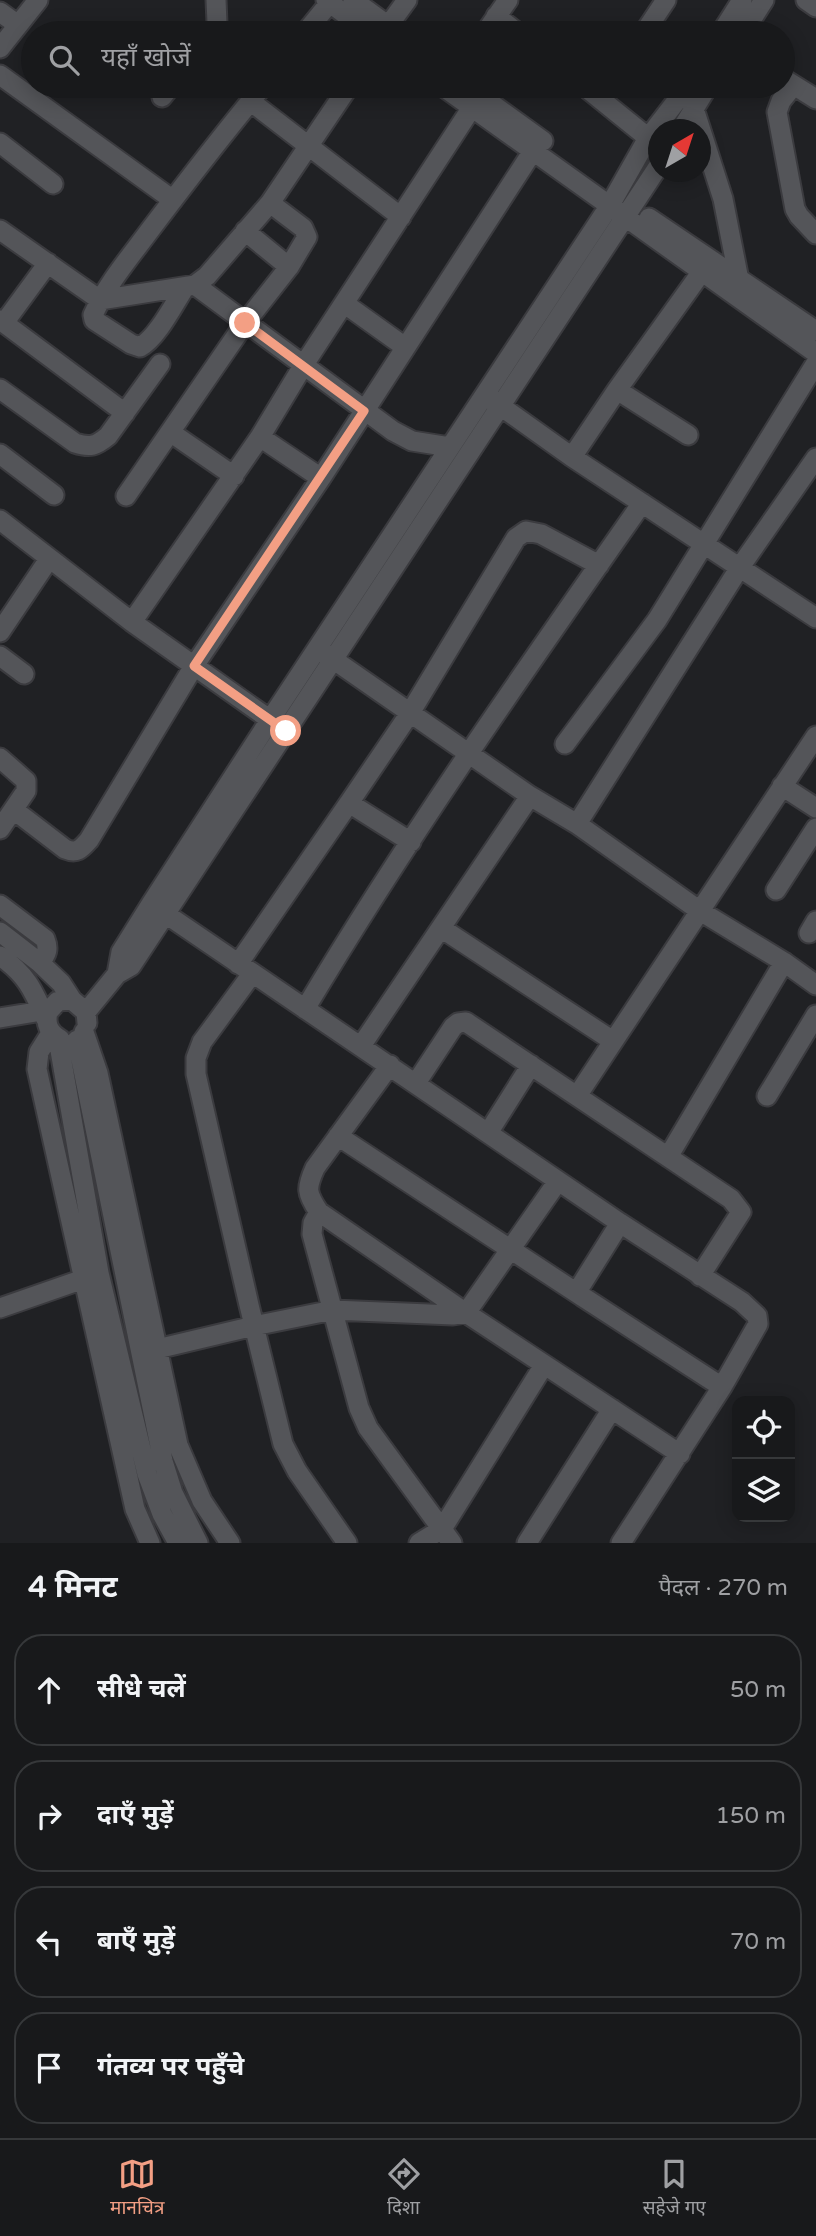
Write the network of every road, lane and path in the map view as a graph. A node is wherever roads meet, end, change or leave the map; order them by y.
1 (38, 0) edge
2 (216, 0) edge
3 (353, 0) edge
4 (407, 0) edge
5 (508, 0) edge
6 (666, 0) edge
7 (743, 0) edge
8 (764, 0) edge
9 (806, 0) edge
10 (329, 1) edge
11 (816, 7) edge
12 (0, 12) edge
13 (496, 16) junction
14 (21, 21) edge
15 (21, 21) edge
16 (217, 21) edge
17 (314, 21) edge
18 (355, 21) edge
19 (378, 21) edge
20 (395, 21) edge
21 (493, 21) edge
22 (502, 21) edge
23 (652, 21) edge
24 (729, 21) edge
25 (751, 21) edge
26 (18, 25) junction
27 (0, 48) edge
28 (0, 75) edge
29 (795, 86) edge
30 (21, 90) edge
31 (32, 98) edge
32 (252, 98) edge
33 (341, 98) edge
34 (457, 98) edge
35 (469, 98) edge
36 (610, 98) edge
37 (681, 98) edge
38 (691, 98) edge
39 (700, 98) edge
40 (782, 98) edge
41 (816, 99) edge
42 (250, 101) junction
43 (694, 107) junction
44 (668, 119) edge
45 (687, 119) edge
46 (648, 137) edge
47 (0, 143) edge
48 (537, 145) junction
49 (309, 148) junction
50 (648, 149) edge
51 (649, 182) edge
52 (53, 184) dead end
53 (173, 200) junction
54 (613, 200) junction
55 (270, 203) junction
56 (630, 212) junction
57 (401, 216) junction
58 (0, 230) edge
59 (245, 231) junction
60 (816, 234) edge
61 (48, 263) junction
62 (706, 265) junction
63 (289, 267) junction
64 (739, 280) junction
65 (190, 286) junction
66 (100, 300) junction
67 (744, 301) junction
68 (345, 304) junction
69 (2, 322) edge
70 (245, 323) junction
71 (816, 331) edge
72 (405, 348) junction
73 (816, 353) edge
74 (816, 363) edge
75 (160, 364) dead end
76 (303, 366) junction
77 (0, 389) edge
78 (617, 390) junction
79 (493, 401) junction
80 (364, 411) junction
81 (125, 413) junction
82 (170, 432) junction
83 (688, 435) dead end
84 (260, 437) junction
85 (450, 447) junction
86 (0, 454) edge
87 (572, 457) junction
88 (816, 458) edge
89 (234, 476) junction
90 (321, 478) junction
91 (54, 495) dead end
92 (126, 496) dead end
93 (642, 503) junction
94 (0, 520) edge
95 (704, 544) junction
96 (49, 559) junction
97 (599, 565) junction
98 (740, 567) junction
99 (816, 616) edge
100 (132, 622) junction
101 (0, 632) edge
102 (325, 654) junction
103 (0, 656) edge
104 (194, 666) junction
105 (24, 674) dead end
106 (410, 713) junction
107 (278, 725) junction
108 (816, 736) edge
109 (565, 744) dead end
110 (468, 754) junction
111 (0, 758) edge
112 (782, 786) junction
113 (530, 796) junction
114 (349, 803) junction
115 (816, 808) edge
116 (14, 810) junction
117 (577, 824) junction
118 (816, 828) edge
119 (0, 829) edge
120 (411, 842) junction
121 (776, 890) dead end
122 (0, 905) edge
123 (158, 909) junction
124 (701, 911) junction
125 (441, 928) junction
126 (0, 932) edge
127 (0, 956) edge
128 (40, 962) junction
129 (784, 962) junction
130 (245, 969) junction
131 (112, 980) junction
132 (816, 985) edge
133 (73, 998) junction
134 (305, 1009) junction
135 (816, 1014) edge
136 (0, 1018) edge
137 (60, 1029) junction
138 (613, 1041) junction
139 (361, 1046) junction
140 (390, 1065) junction
141 (531, 1065) junction
142 (416, 1083) junction
143 (577, 1096) junction
144 (768, 1096) dead end
145 (488, 1133) junction
146 (338, 1136) junction
147 (668, 1157) junction
148 (558, 1181) junction
149 (318, 1212) junction
150 (620, 1223) junction
151 (511, 1249) junction
152 (91, 1276) junction
153 (700, 1276) junction
154 (583, 1297) junction
155 (0, 1308) edge
156 (333, 1310) junction
157 (466, 1313) junction
158 (254, 1326) junction
159 (157, 1349) junction
160 (544, 1365) junction
161 (722, 1387) junction
162 (612, 1409) junction
163 (680, 1454) junction
164 (447, 1536) edge
165 (150, 1543) edge
166 (178, 1543) edge
167 (198, 1543) edge
168 (230, 1543) edge
169 (347, 1543) edge
170 (419, 1543) edge
171 (527, 1543) edge
172 (621, 1543) edge

1 - 15 street
2 - 16 street
3 - 19 street
4 - 20 street
5 - 13 street
6 - 23 street
7 - 24 street
8 - 25 street
9 - 11 street
10 - 17 street
10 - 18 street
12 - 26 street
13 - 21 street
13 - 22 street
14 - 26 street
26 - 27 street
28 - 30 street
29 - 41 street
31 - 53 street
32 - 42 street
33 - 49 street
34 - 57 street
35 - 48 street
36 - 46 street
37 - 44 street
38 - 43 street
39 - 43 street
40 - 60 street
42 - 49 street
42 - 53 street
43 - 45 street
43 - 64 street
47 - 52 street
48 - 54 street
48 - 72 street
49 - 55 street
49 - 57 street
50 - 54 street
51 - 56 street
53 - 66 street
54 - 56 street
54 - 79 street
55 - 59 street
55 - 63 street
56 - 62 street
56 - 79 street
57 - 68 street
58 - 61 street
59 - 63 street
59 - 65 street
61 - 66 street
61 - 69 street
62 - 64 street
62 - 67 street
62 - 78 street
63 - 70 street
64 - 67 street
64 - 71 street
65 - 66 street
65 - 66 street
65 - 70 street
67 - 73 street
68 - 72 street
68 - 76 street
69 - 81 street
70 - 76 street
70 - 82 street
72 - 80 street
74 - 95 street
75 - 81 street
76 - 80 street
76 - 84 street
77 - 81 street
78 - 83 street
78 - 87 street
79 - 85 street
79 - 87 street
79 - 102 street
80 - 85 street
80 - 90 street
82 - 89 street
82 - 92 street
84 - 89 street
84 - 90 street
85 - 102 street
86 - 91 street
87 - 93 street
88 - 98 street
89 - 100 street
90 - 104 street
93 - 95 street
93 - 97 street
94 - 96 street
95 - 98 street
95 - 109 street
96 - 100 street
96 - 101 street
97 - 106 street
97 - 110 street
98 - 99 street
98 - 117 street
100 - 104 street
102 - 106 street
102 - 107 street
103 - 105 street
104 - 107 street
104 - 116 street
106 - 110 street
106 - 114 street
107 - 123 street
108 - 112 street
110 - 113 street
110 - 120 street
111 - 116 street
112 - 115 street
112 - 124 street
113 - 117 street
113 - 125 street
114 - 120 street
114 - 130 street
116 - 119 street
117 - 124 street
118 - 121 street
120 - 134 street
122 - 128 street
123 - 130 street
123 - 131 street
124 - 129 street
124 - 138 street
125 - 138 street
125 - 139 street
126 - 128 street
127 - 137 street
128 - 133 street
129 - 132 street
129 - 147 street
130 - 134 street
130 - 158 street
131 - 133 street
131 - 133 street
133 - 137 street
133 - 137 street
134 - 139 street
135 - 144 street
136 - 137 street
137 - 152 street
137 - 159 street
137 - 167 street
138 - 143 street
139 - 140 street
140 - 142 street
140 - 146 street
141 - 142 street
141 - 143 street
141 - 145 street
142 - 145 street
143 - 147 street
145 - 148 street
146 - 149 street
146 - 151 street
147 - 153 street
148 - 150 street
148 - 151 street
149 - 156 street
149 - 157 street
150 - 153 street
150 - 154 street
151 - 154 street
151 - 157 street
152 - 155 street
152 - 165 street
152 - 166 street
153 - 161 street
154 - 161 street
156 - 157 street
156 - 158 street
156 - 164 street
157 - 160 street
158 - 159 street
158 - 169 street
159 - 168 street
160 - 162 street
160 - 164 street
161 - 163 street
162 - 163 street
162 - 171 street
163 - 172 street
164 - 170 street

